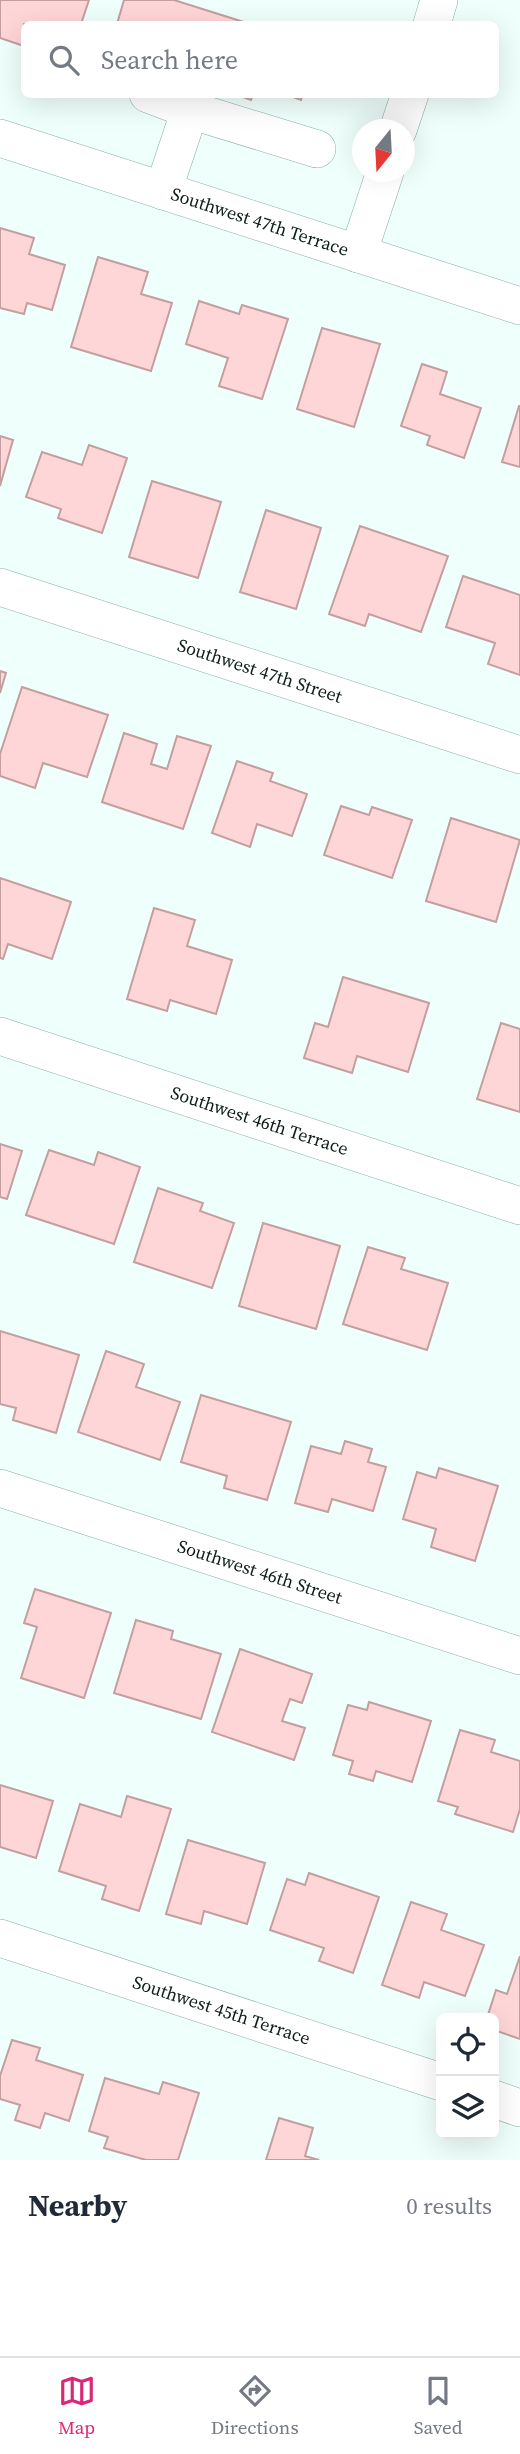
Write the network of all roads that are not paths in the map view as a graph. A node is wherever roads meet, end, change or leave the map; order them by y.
1 (439, 0) edge
2 (433, 21) edge
3 (158, 98) edge
4 (409, 98) edge
5 (190, 110) junction
6 (402, 119) edge
7 (0, 138) edge
8 (317, 149) dead end
9 (382, 182) edge
10 (163, 191) junction
11 (358, 254) junction
12 (520, 306) edge
13 (0, 587) edge
14 (520, 755) edge
15 (0, 1036) edge
16 (520, 1206) edge
17 (0, 1488) edge
18 (520, 1656) edge
19 (0, 1938) edge
20 (436, 2080) edge
21 (499, 2101) edge
22 (520, 2108) edge

1 - 2 street
3 - 5 street
4 - 6 street
5 - 8 street
5 - 10 street
7 - 10 street, Southwest 47th Terrace
9 - 11 street
10 - 11 street, Southwest 47th Terrace
11 - 12 street, Southwest 47th Terrace
13 - 14 street, Southwest 47th Street
15 - 16 street, Southwest 46th Terrace
17 - 18 street, Southwest 46th Street
19 - 20 street, Southwest 45th Terrace
21 - 22 street

